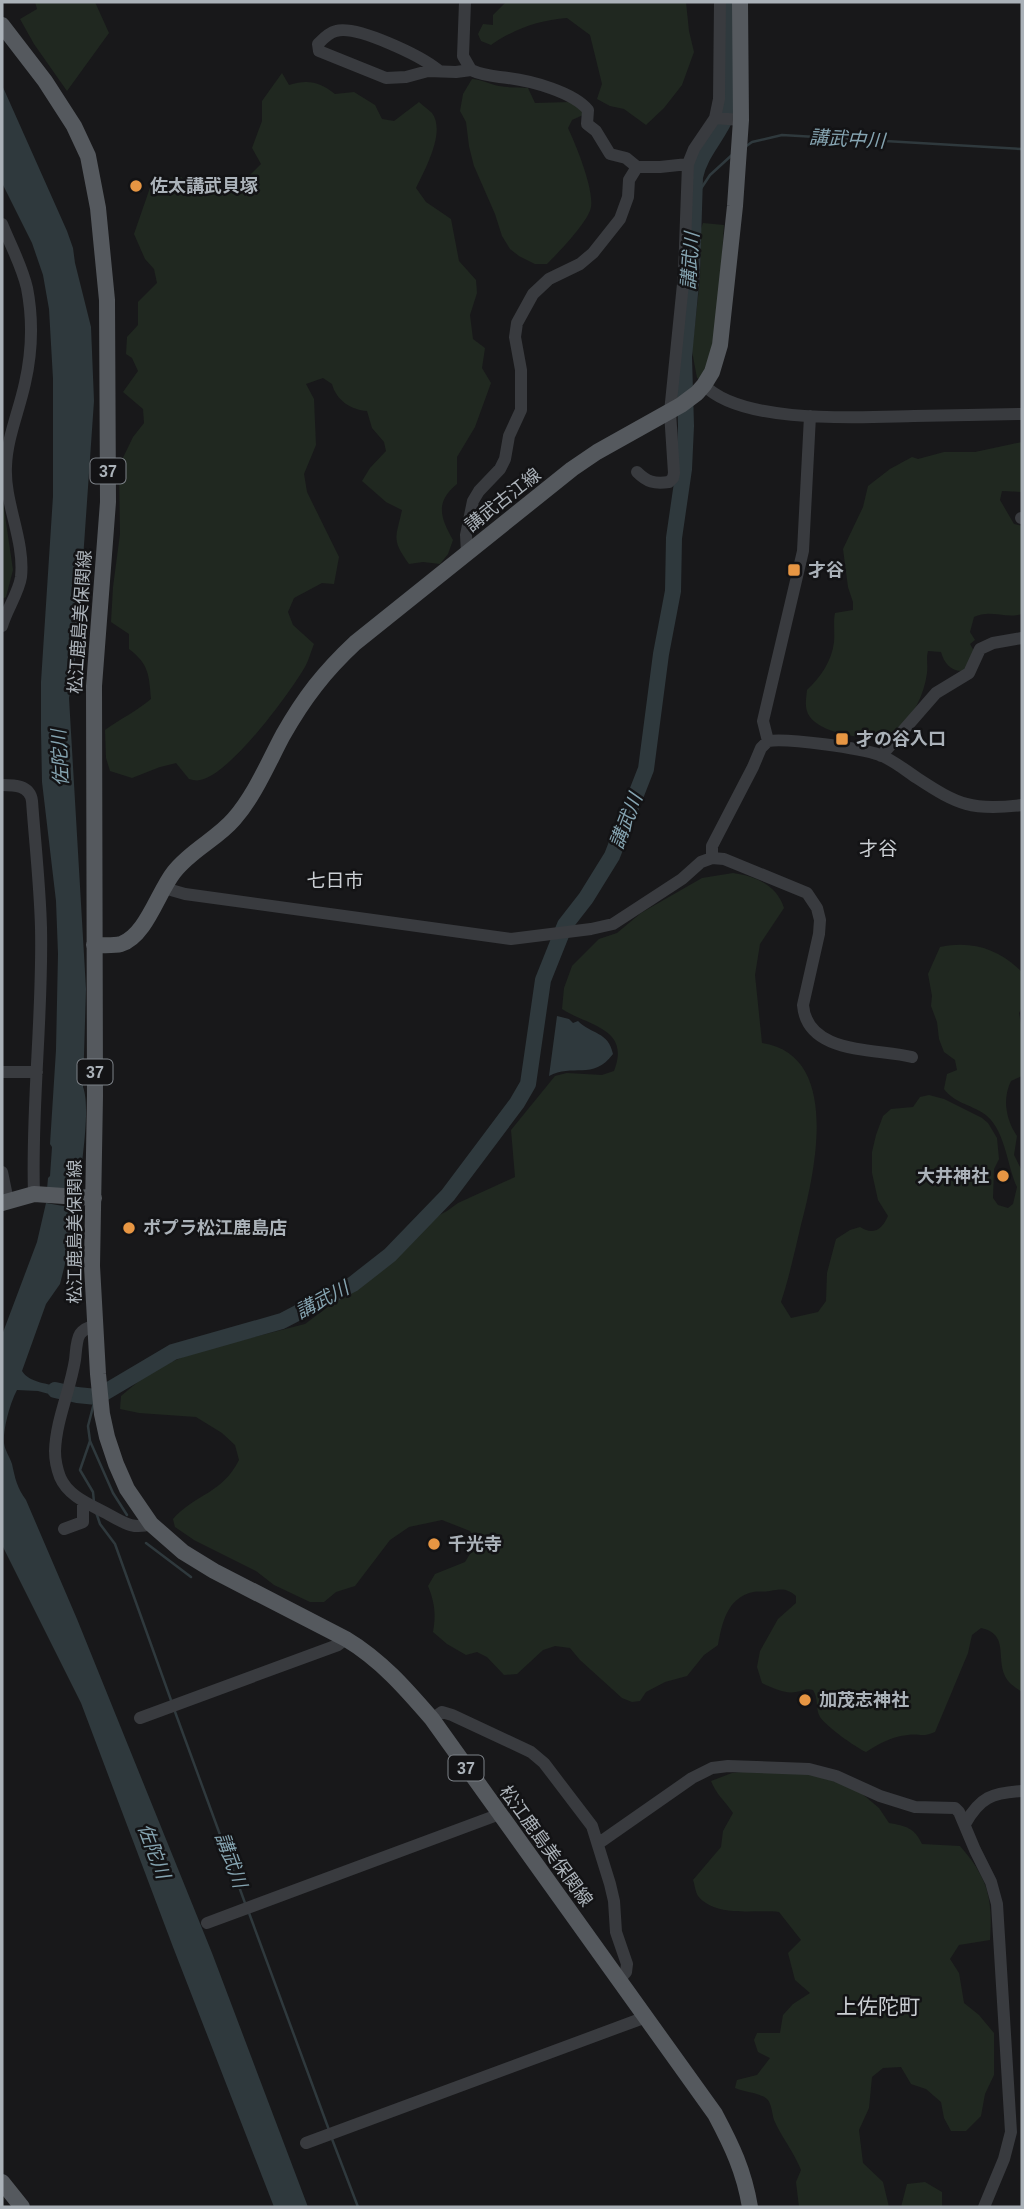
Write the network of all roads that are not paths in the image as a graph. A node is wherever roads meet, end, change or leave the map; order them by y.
1 (465, 2) edge
2 (720, 2) edge
3 (740, 2) edge
4 (2, 25) edge
5 (438, 70) junction
6 (471, 70) junction
7 (726, 119) junction
8 (688, 163) junction
9 (637, 167) junction
10 (2, 223) edge
11 (700, 389) junction
12 (672, 411) junction
13 (1022, 414) edge
14 (810, 416) junction
15 (637, 472) dead end
16 (467, 553) junction
17 (2, 626) edge
18 (1022, 639) edge
19 (768, 741) junction
20 (881, 756) junction
21 (2, 785) edge
22 (1022, 806) edge
23 (712, 858) junction
24 (164, 888) junction
25 (94, 945) junction
26 (912, 1057) dead end
27 (37, 1072) junction
28 (2, 1073) edge
29 (2, 1172) edge
30 (39, 1194) junction
31 (87, 1198) junction
32 (5, 1202) edge
33 (94, 1326) junction
34 (83, 1501) junction
35 (151, 1524) junction
36 (64, 1529) dead end
37 (346, 1639) junction
38 (140, 1718) dead end
39 (432, 1719) junction
40 (1022, 1791) edge
41 (499, 1814) junction
42 (965, 1824) junction
43 (598, 1843) junction
44 (207, 1923) dead end
45 (619, 1980) junction
46 (646, 2017) junction
47 (306, 2143) dead end
48 (2, 2182) edge
49 (22, 2207) edge
50 (750, 2207) edge
51 (984, 2207) edge

1 - 6 street
2 - 7 street
3 - 7 main road
4 - 25 main road, 松江鹿島美保関線 / 37
5 - 5 street
5 - 6 street
6 - 9 street
7 - 8 street
7 - 11 main road
8 - 9 street
8 - 12 street
9 - 16 street
10 - 17 street
11 - 12 main road, 講武古江線
11 - 14 street
12 - 15 street
12 - 16 main road, 講武古江線
13 - 14 street
14 - 19 street
16 - 24 main road, 講武古江線
18 - 20 street
19 - 20 street
19 - 23 street
20 - 22 street
21 - 27 street
23 - 24 street
23 - 26 street
24 - 25 main road, 講武古江線
25 - 31 main road, 松江鹿島美保関線 / 37
27 - 28 street
27 - 30 street
29 - 32 street
30 - 31 main road
30 - 32 main road
31 - 33 main road, 松江鹿島美保関線 / 37
33 - 34 street
33 - 35 main road, 松江鹿島美保関線 / 37
34 - 35 street
34 - 36 street
35 - 37 main road, 松江鹿島美保関線 / 37
37 - 38 street
37 - 39 main road, 松江鹿島美保関線 / 37
39 - 41 main road, 松江鹿島美保関線 / 37
39 - 43 street
40 - 42 street
41 - 44 street
41 - 45 main road, 松江鹿島美保関線 / 37
42 - 43 street
42 - 51 street
43 - 45 street
45 - 46 main road, 松江鹿島美保関線 / 37
46 - 47 street
46 - 50 main road, 松江鹿島美保関線 / 37
48 - 49 main road

